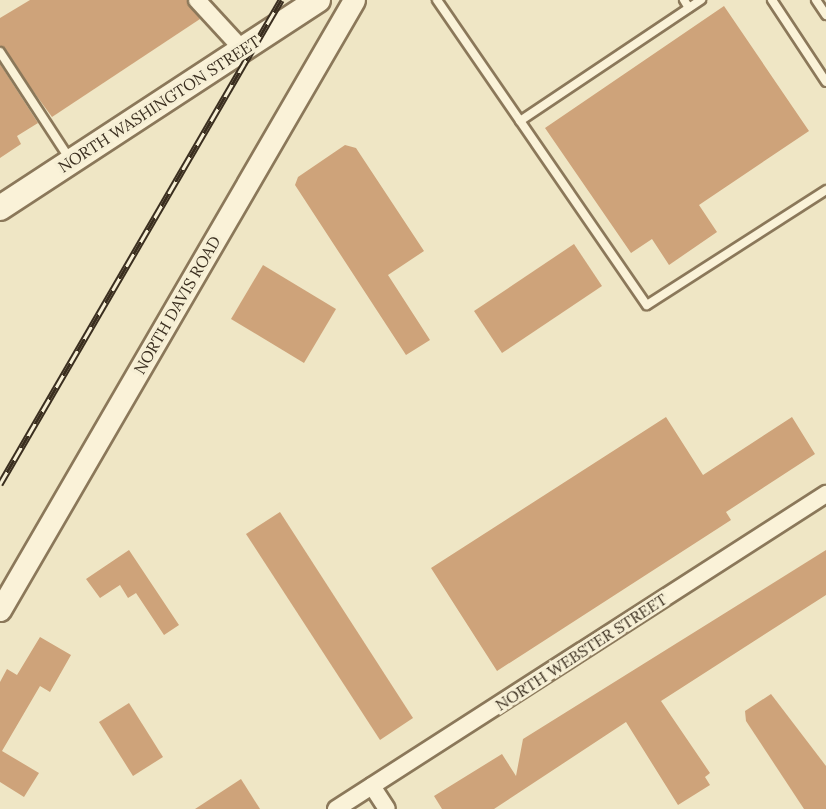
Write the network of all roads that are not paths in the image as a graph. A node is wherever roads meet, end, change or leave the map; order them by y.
1 (197, 0) edge
2 (318, 0) edge
3 (354, 0) edge
4 (701, 0) edge
5 (772, 0) edge
6 (816, 0) edge
7 (439, 1) edge
8 (687, 4) edge
9 (826, 15) edge
10 (242, 49) junction
11 (0, 52) edge
12 (826, 82) edge
13 (520, 121) junction
14 (71, 161) junction
15 (826, 190) edge
16 (0, 208) edge
17 (826, 494) edge
18 (0, 610) edge
19 (372, 786) junction
20 (336, 809) edge
21 (387, 809) edge

1 - 10 street
2 - 10 main road, NORTH WASHINGTON STREET
3 - 18 street, NORTH DAVIS ROAD
4 - 8 lane
5 - 12 lane
6 - 9 lane
7 - 13 lane
8 - 13 lane
10 - 14 main road, NORTH WASHINGTON STREET
11 - 14 lane
13 - 15 lane
14 - 16 main road, NORTH WASHINGTON STREET
17 - 19 street, NORTH WEBSTER STREET
19 - 20 street, NORTH WEBSTER STREET
19 - 21 street

